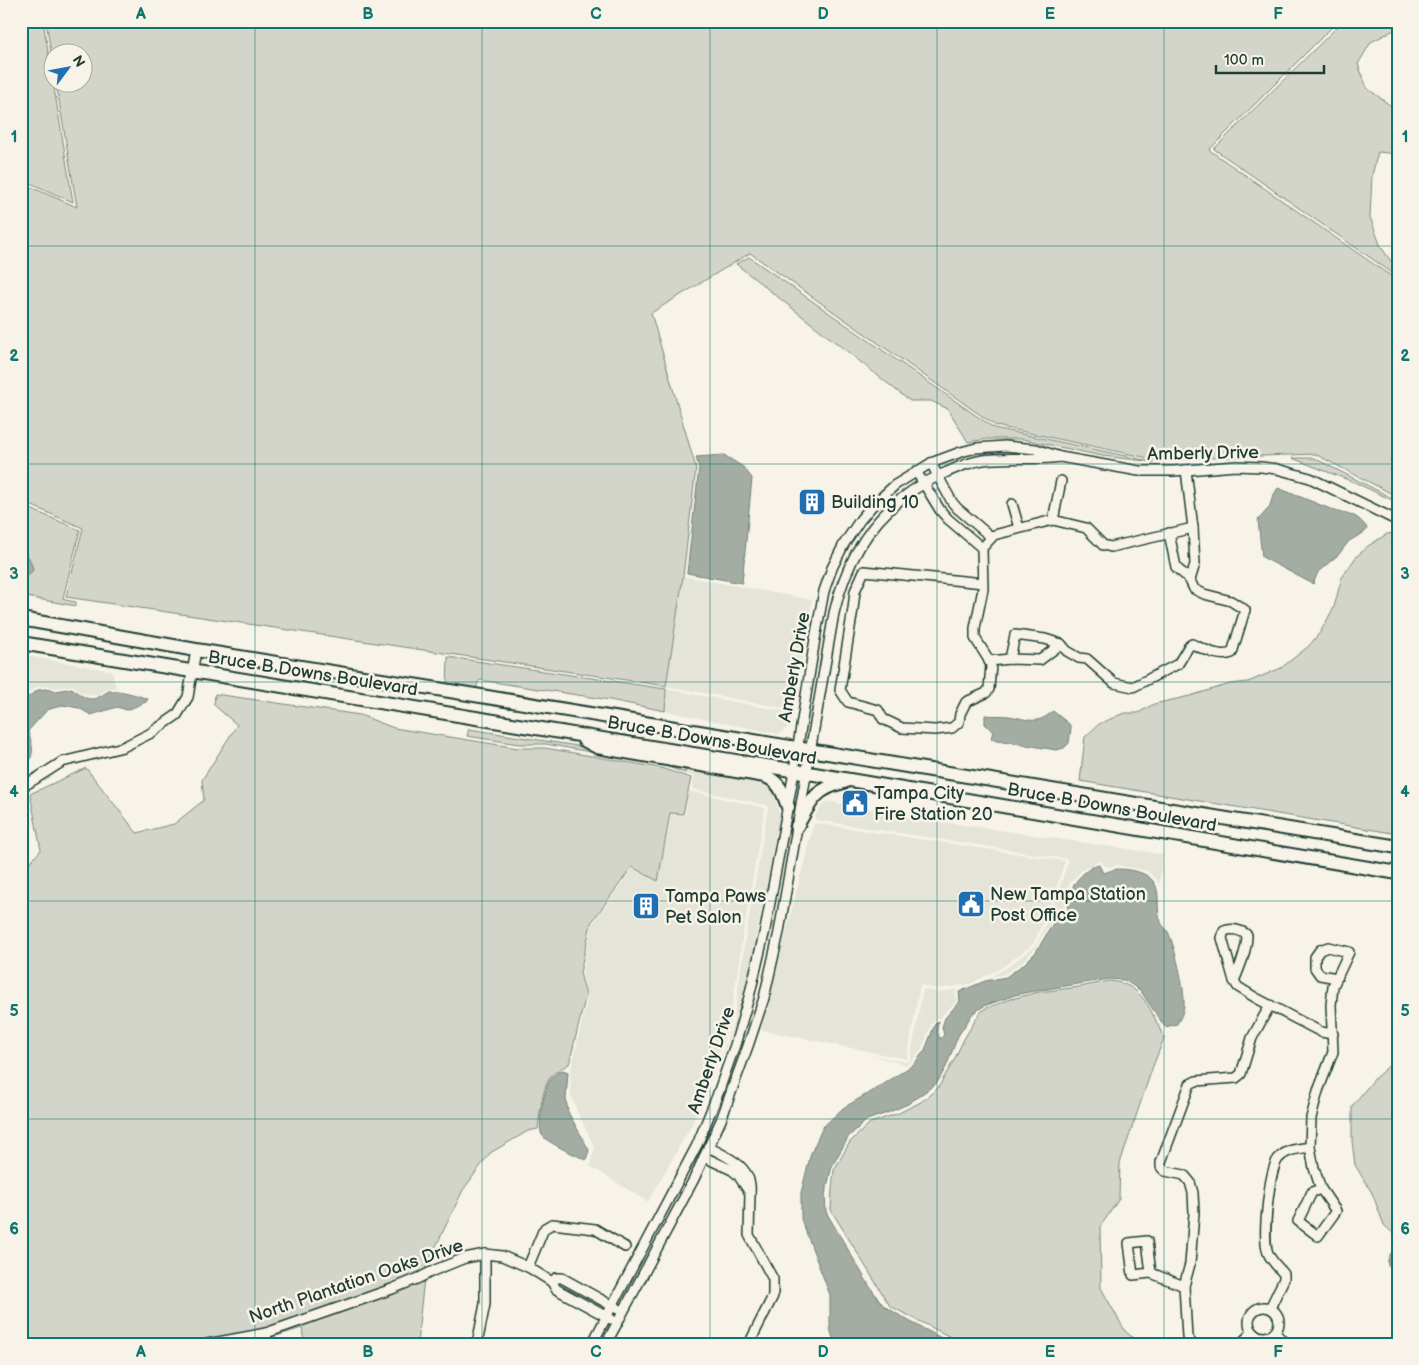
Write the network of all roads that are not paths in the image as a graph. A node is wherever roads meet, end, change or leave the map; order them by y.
1 (1060, 457) junction
2 (931, 463) junction
3 (1186, 470) junction
4 (916, 471) junction
5 (938, 476) junction
6 (1061, 481) dead end
7 (924, 483) junction
8 (952, 502) junction
9 (1012, 504) dead end
10 (940, 510) junction
11 (1053, 520) junction
12 (1398, 521) edge
13 (1019, 528) junction
14 (1193, 528) junction
15 (1169, 533) junction
16 (991, 537) junction
17 (982, 548) junction
18 (1190, 580) junction
19 (983, 583) junction
20 (21, 619) edge
21 (21, 643) edge
22 (1061, 644) junction
23 (196, 650) junction
24 (1010, 659) junction
25 (989, 661) junction
26 (193, 671) junction
27 (572, 734) junction
28 (797, 748) junction
29 (810, 750) junction
30 (800, 772) junction
31 (850, 780) junction
32 (21, 788) edge
33 (788, 807) junction
34 (797, 826) junction
35 (1398, 847) edge
36 (1398, 872) edge
37 (1337, 978) dead end
38 (1234, 981) junction
39 (1270, 1005) junction
40 (1333, 1034) junction
41 (697, 1145) junction
42 (1310, 1147) junction
43 (707, 1151) junction
44 (1321, 1189) junction
45 (625, 1246) dead end
46 (485, 1254) junction
47 (528, 1267) junction
48 (1152, 1273) dead end
49 (552, 1282) junction
50 (1184, 1286) junction
51 (612, 1306) junction
52 (1270, 1308) junction
53 (623, 1312) junction
54 (607, 1317) junction
55 (618, 1322) junction
56 (1253, 1332) junction
57 (266, 1333) junction
58 (1275, 1333) junction
59 (207, 1344) edge
60 (266, 1344) edge
61 (477, 1344) edge
62 (592, 1344) edge
63 (606, 1344) edge
64 (749, 1344) edge
65 (1192, 1344) edge
66 (1240, 1344) edge
67 (1287, 1344) edge

1 - 2 street, Amberly Drive
1 - 3 street, Amberly Drive
1 - 5 street, Amberly Drive
2 - 4 street, Amberly Drive
2 - 5 street
3 - 12 street, Amberly Drive
3 - 14 street
4 - 7 street
4 - 28 street, Amberly Drive
5 - 7 street, Amberly Drive
5 - 8 street
6 - 11 street
7 - 10 street
7 - 29 street, Amberly Drive
8 - 10 street
8 - 16 street
9 - 13 street
10 - 17 street
11 - 13 street
11 - 15 street
13 - 16 street
14 - 15 street
14 - 18 street
15 - 18 street
16 - 17 street
17 - 19 street
18 - 22 street
19 - 25 street
19 - 25 street
20 - 23 main road, Bruce B Downs Boulevard
21 - 26 main road, Bruce B Downs Boulevard
22 - 24 street
22 - 24 street
23 - 26 street
23 - 28 main road, Bruce B Downs Boulevard
24 - 25 street
26 - 27 main road, Bruce B Downs Boulevard
26 - 32 street
27 - 30 main road, Bruce B Downs Boulevard
27 - 33 main road
28 - 29 main road, Bruce B Downs Boulevard
28 - 30 street, Amberly Drive
29 - 30 street, Amberly Drive
29 - 35 main road, Bruce B Downs Boulevard
30 - 31 main road, Bruce B Downs Boulevard
30 - 33 street, Amberly Drive
30 - 34 street, Amberly Drive
31 - 34 main road
31 - 36 main road, Bruce B Downs Boulevard
33 - 41 street, Amberly Drive
34 - 43 street, Amberly Drive
37 - 40 street
38 - 38 street
38 - 39 street
39 - 40 street
39 - 50 street
40 - 42 street
41 - 43 street
41 - 51 street, Amberly Drive
42 - 44 street
42 - 52 street
43 - 53 street, Amberly Drive
43 - 64 street
44 - 44 street
45 - 47 street
46 - 47 street
46 - 57 street, North Plantation Oaks Drive
46 - 61 street
47 - 49 street
48 - 50 street
49 - 51 street
49 - 54 street
50 - 65 street
51 - 53 street
51 - 54 street, Amberly Drive
52 - 56 street
52 - 58 street
53 - 55 street, Amberly Drive
54 - 55 street
54 - 62 street, Amberly Drive
55 - 63 street, Amberly Drive
56 - 58 street
56 - 66 street
57 - 59 street, North Plantation Oaks Drive
57 - 60 street
58 - 67 street

